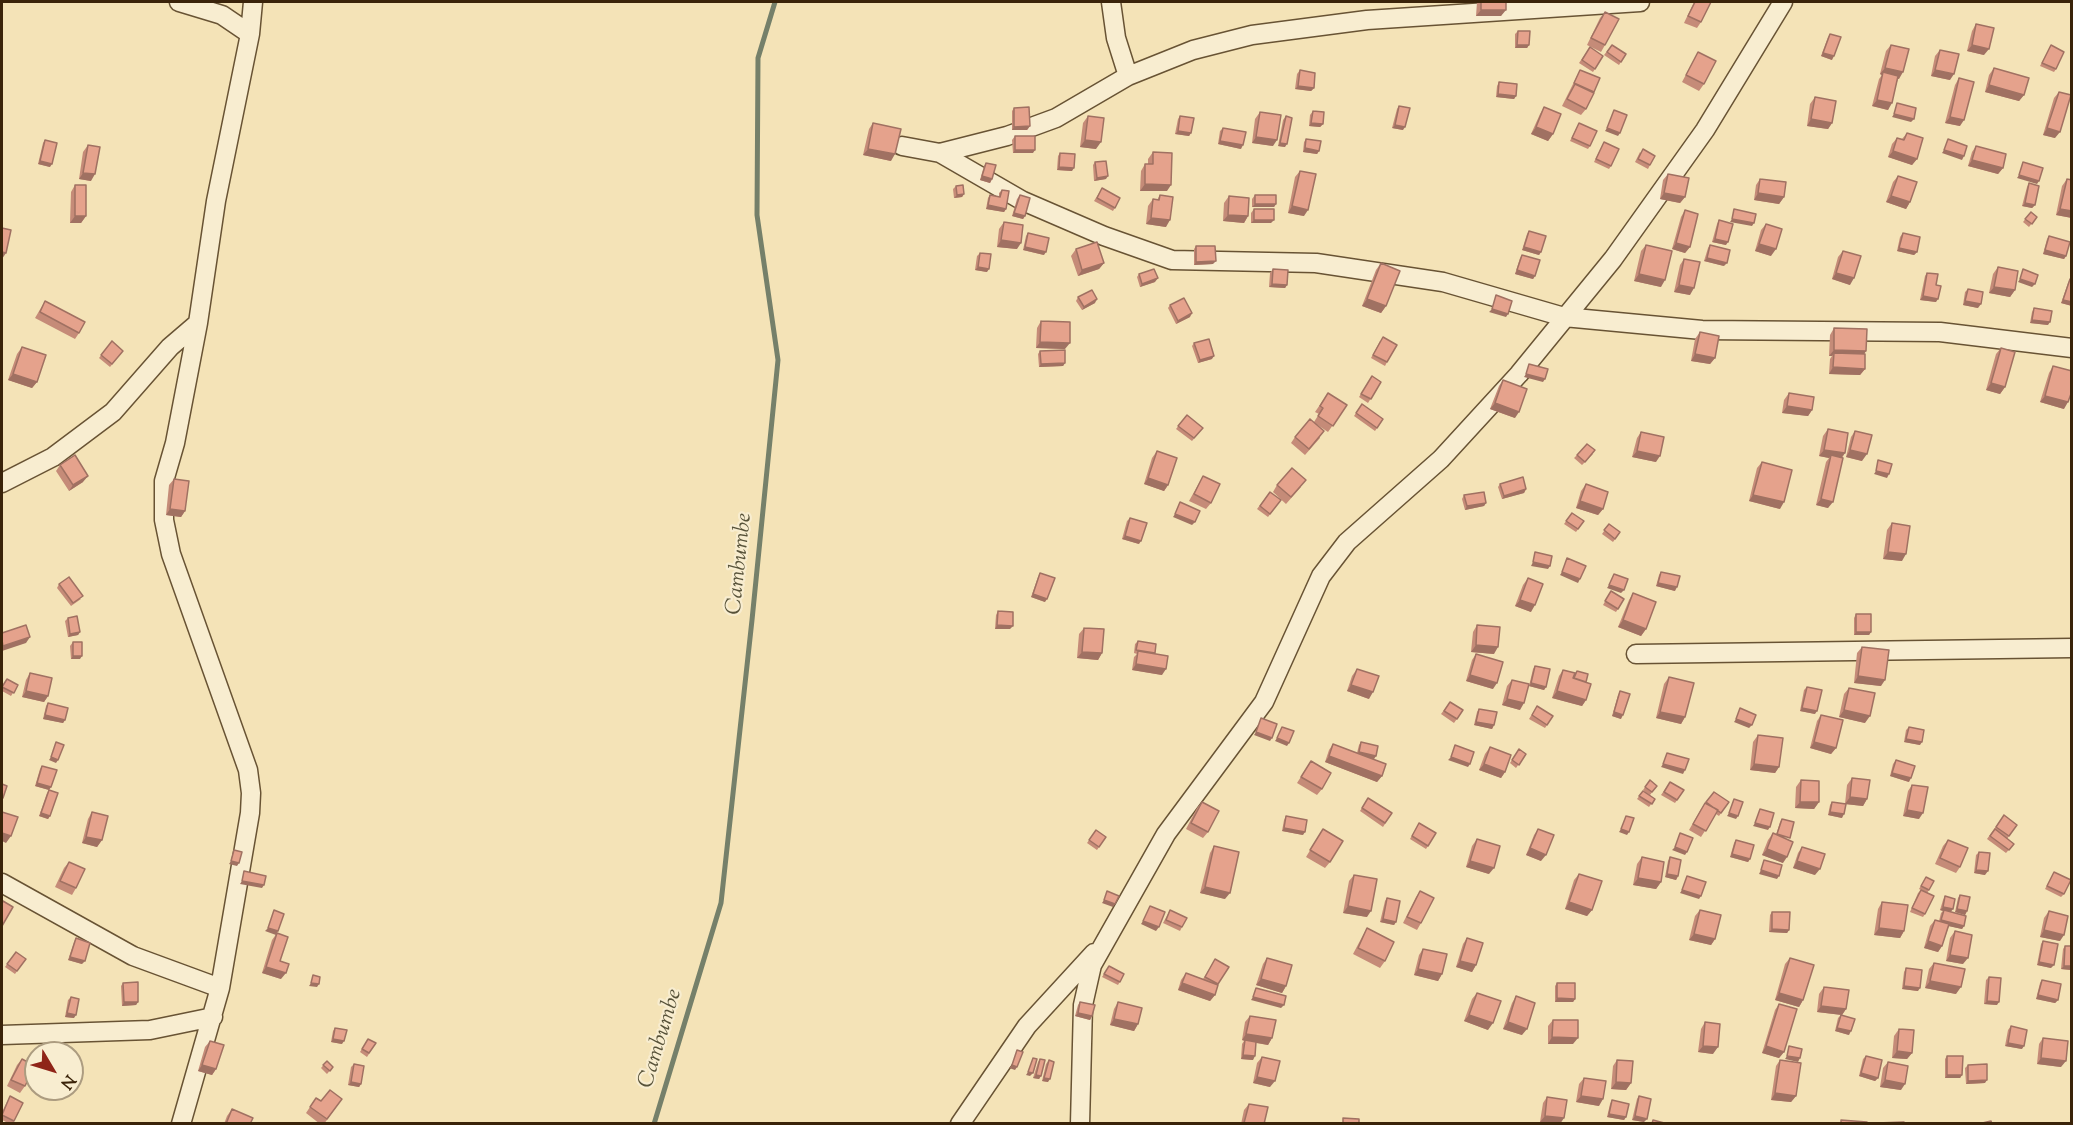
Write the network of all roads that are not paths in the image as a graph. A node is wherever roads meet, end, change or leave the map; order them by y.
1 (179, 2) edge
2 (254, 2) edge
3 (1111, 2) edge
4 (1640, 2) edge
5 (1783, 2) edge
6 (250, 34) junction
7 (1128, 76) junction
8 (902, 146) dead end
9 (940, 153) junction
10 (1564, 317) junction
11 (198, 323) junction
12 (2072, 348) edge
13 (2, 483) edge
14 (2072, 648) edge
15 (1636, 654) dead end
16 (2, 884) edge
17 (1104, 943) junction
18 (220, 988) junction
19 (213, 1017) junction
20 (2, 1035) edge
21 (180, 1124) edge
22 (960, 1124) edge
23 (1080, 1124) edge

1 - 6 street
2 - 6 street
3 - 7 street
4 - 7 street
5 - 10 street
6 - 11 street
7 - 9 street
8 - 9 street
9 - 10 street
10 - 12 street
10 - 17 street
11 - 13 street
11 - 18 street
14 - 15 street
16 - 18 street
17 - 22 street
17 - 23 street
18 - 19 street
19 - 20 street
19 - 21 street

